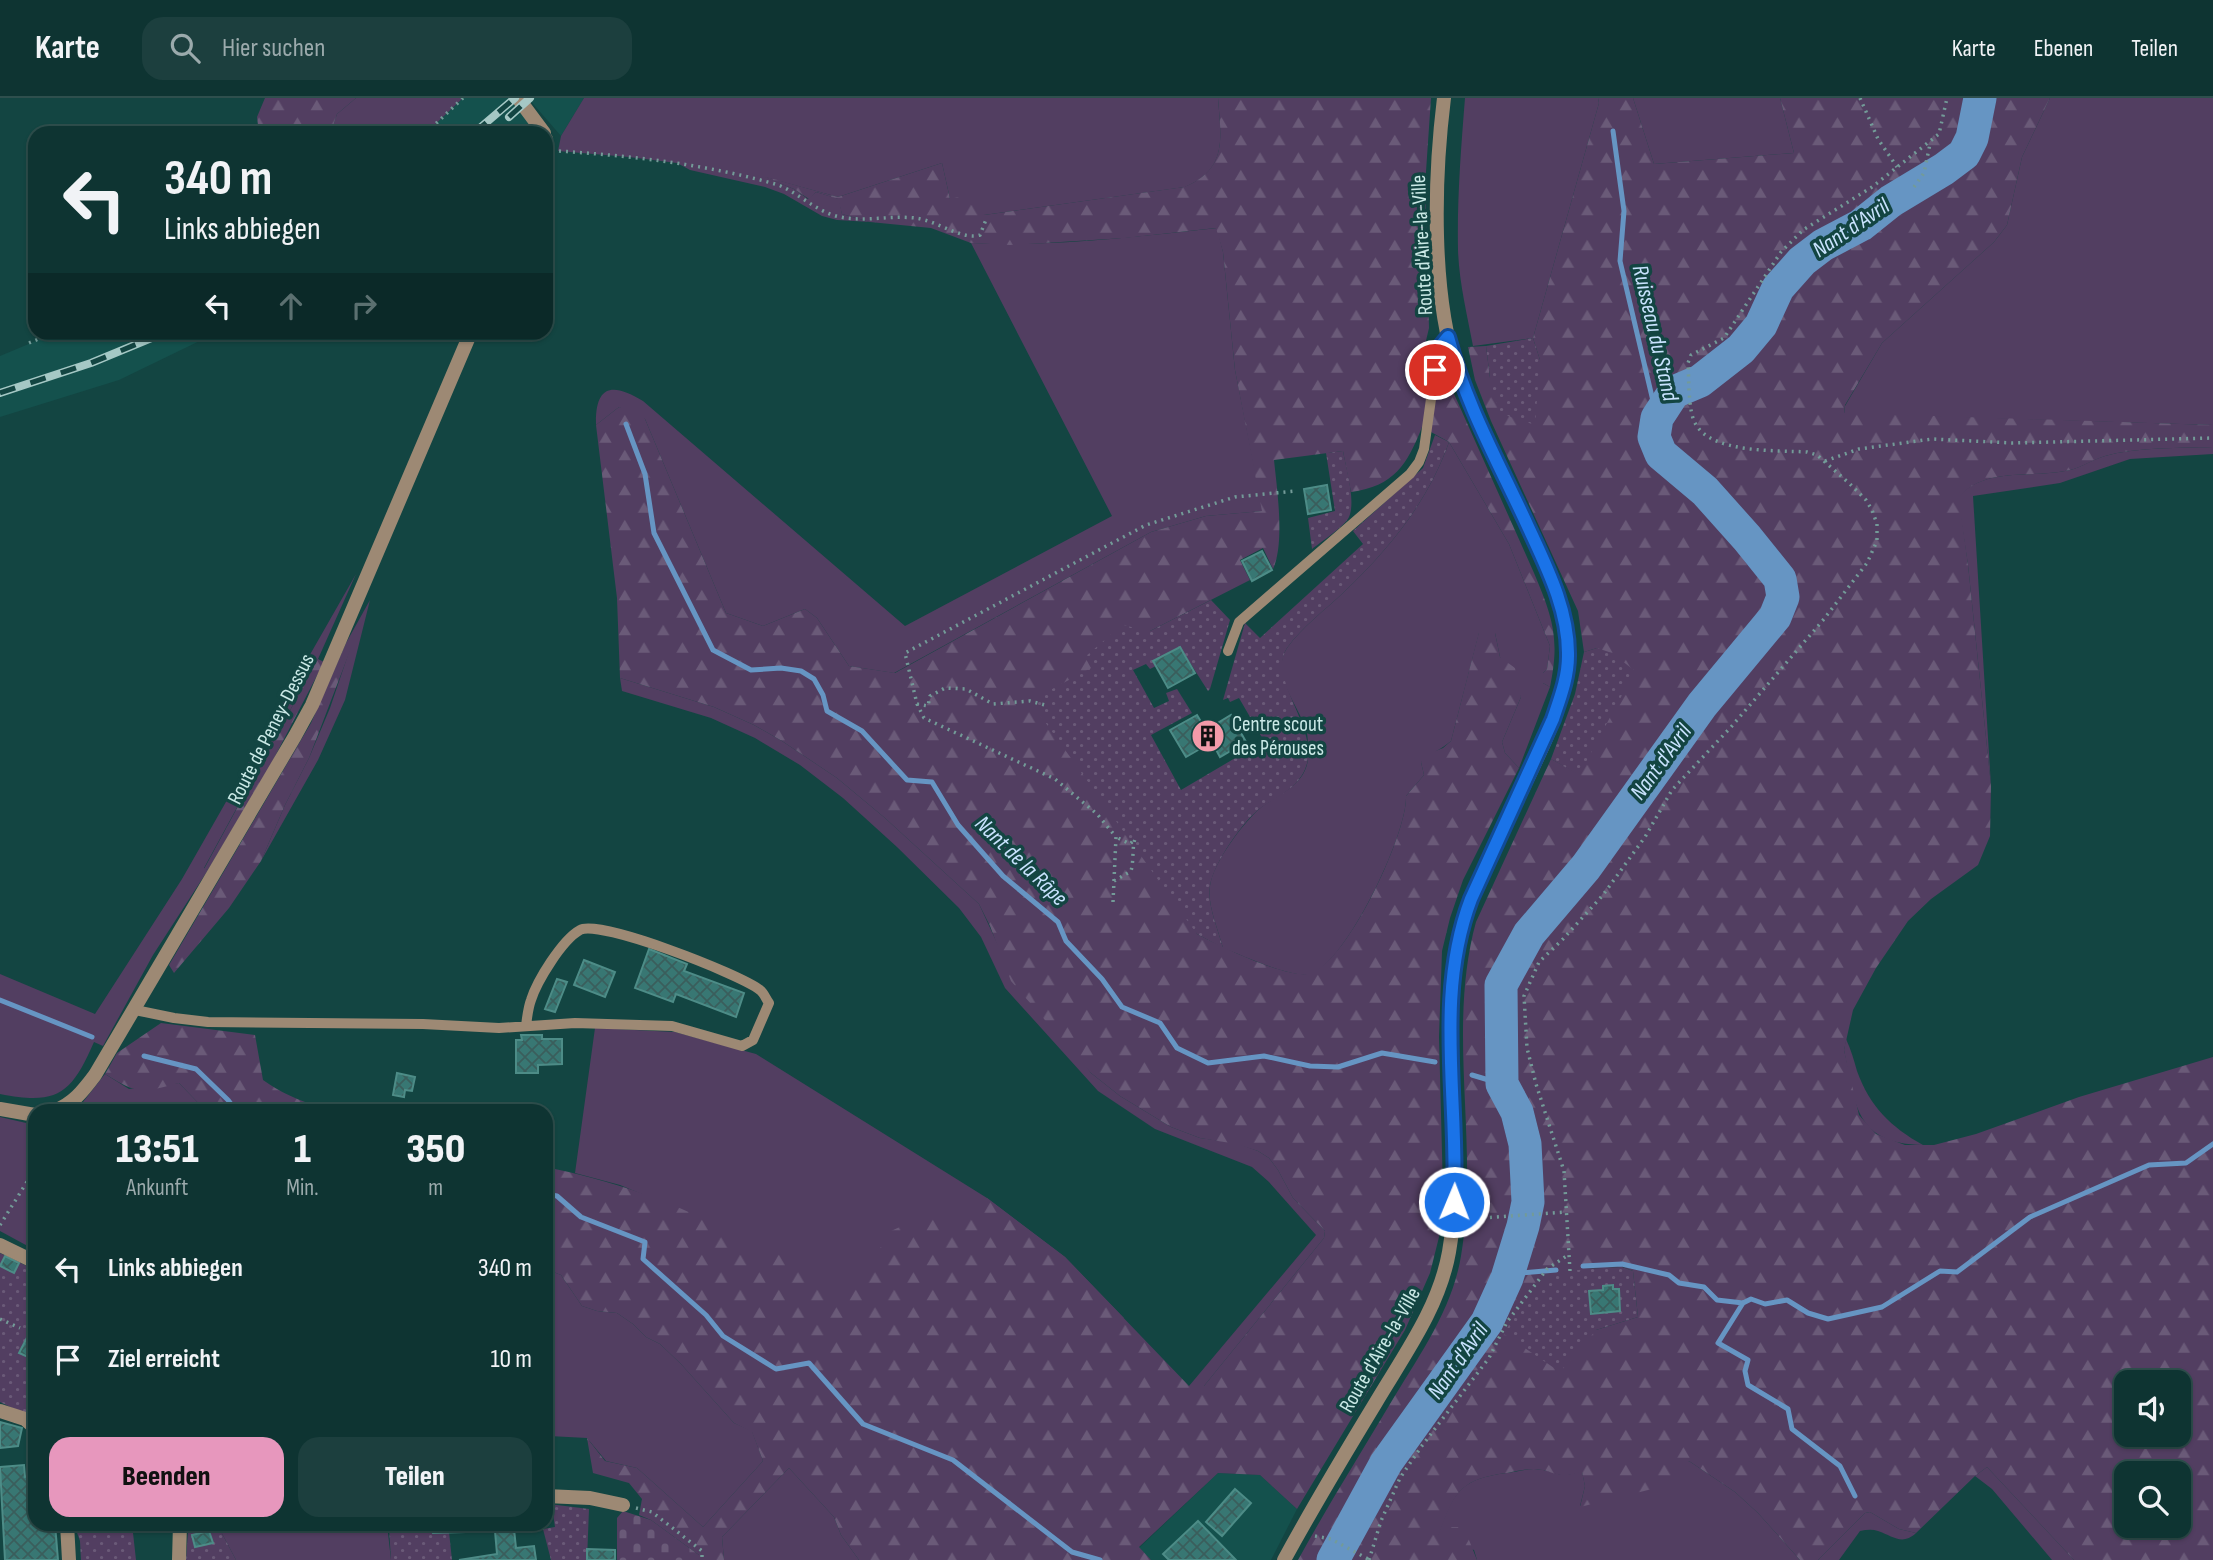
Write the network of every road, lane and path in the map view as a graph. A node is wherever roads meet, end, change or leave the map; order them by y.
1 (463, 98) edge
2 (518, 98) edge
3 (1444, 98) edge
4 (1860, 98) edge
5 (1947, 98) edge
6 (433, 126) edge
7 (540, 126) edge
8 (1931, 142) junction
9 (553, 153) edge
10 (1897, 167) junction
11 (1914, 187) dead end
12 (987, 217) dead end
13 (1448, 337) junction
14 (36, 340) edge
15 (468, 340) edge
16 (29, 343) dead end
17 (2213, 438) edge
18 (1825, 461) junction
19 (1294, 491) dead end
20 (1228, 651) dead end
21 (917, 704) junction
22 (1045, 705) dead end
23 (1116, 837) junction
24 (1114, 881) junction
25 (1113, 902) dead end
26 (135, 1010) junction
27 (526, 1026) junction
28 (69, 1104) edge
29 (0, 1109) edge
30 (28, 1114) edge
31 (28, 1179) edge
32 (1566, 1212) junction
33 (1479, 1219) dead end
34 (0, 1225) edge
35 (0, 1245) edge
36 (1568, 1255) junction
37 (28, 1259) edge
38 (1570, 1271) dead end
39 (0, 1319) edge
40 (20, 1328) dead end
41 (0, 1411) edge
42 (28, 1422) edge
43 (553, 1496) edge
44 (623, 1505) joint
45 (67, 1531) edge
46 (180, 1531) edge
47 (1331, 1539) dead end
48 (69, 1560) edge
49 (179, 1560) edge
50 (702, 1560) edge
51 (1284, 1560) edge
52 (1369, 1560) edge

1 - 6 path
2 - 7 street
3 - 13 street, Route d'Aire-la-Ville
4 - 10 path
5 - 8 path
8 - 10 path
8 - 11 path
9 - 12 path
10 - 18 path
13 - 20 lane
13 - 51 street, Route d'Aire-la-Ville
14 - 16 path
15 - 26 street, Route de Peney-Dessus
17 - 18 path
18 - 32 path
19 - 21 path
21 - 22 path
21 - 23 path
23 - 24 path
23 - 24 path
24 - 25 path
26 - 27 lane
26 - 28 street, Route de Peney-Dessus
27 - 27 lane
29 - 30 street
31 - 34 path
32 - 33 path
32 - 36 path
35 - 37 street
36 - 38 path
36 - 52 path
39 - 40 path
41 - 42 street
43 - 44 street
44 - 50 path
45 - 48 street
46 - 49 street
47 - 52 path

